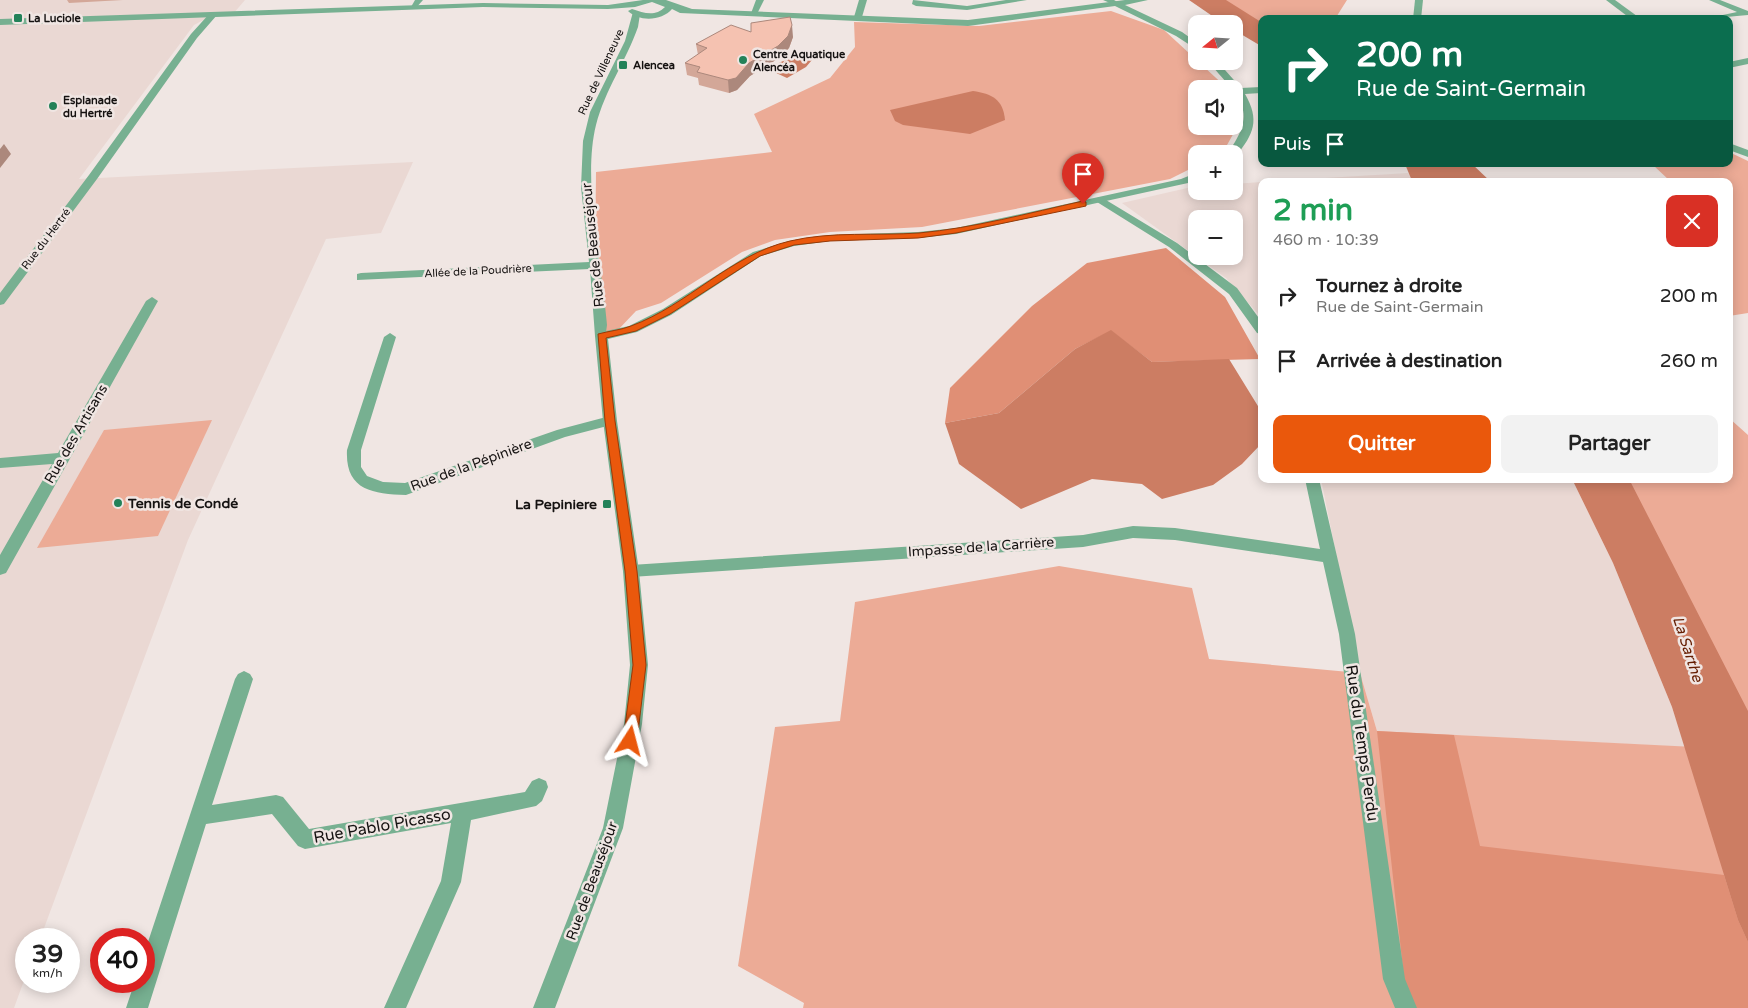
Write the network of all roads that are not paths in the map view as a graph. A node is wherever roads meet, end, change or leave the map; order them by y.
1 (760, 0) edge
2 (863, 0) edge
3 (917, 0) edge
4 (1023, 0) edge
5 (1107, 0) edge
6 (1144, 0) edge
7 (1419, 0) edge
8 (1610, 0) edge
9 (1713, 0) edge
10 (646, 1) edge
11 (417, 3) edge
12 (1117, 4) junction
13 (666, 5) edge
14 (967, 8) junction
15 (634, 10) junction
16 (1748, 13) edge
17 (754, 14) junction
18 (213, 15) junction
19 (656, 15) junction
20 (1417, 15) edge
21 (1631, 15) edge
22 (1733, 15) edge
23 (858, 18) junction
24 (0, 22) edge
25 (968, 23) junction
26 (635, 28) junction
27 (1188, 40) edge
28 (1748, 61) edge
29 (1733, 64) edge
30 (1220, 70) edge
31 (1230, 80) edge
32 (1258, 90) edge
33 (1243, 91) edge
34 (1243, 97) edge
35 (1241, 145) edge
36 (1733, 148) edge
37 (1748, 154) edge
38 (586, 155) joint
39 (1188, 179) edge
40 (1101, 200) junction
41 (595, 265) junction
42 (361, 277) dead end
43 (0, 301) edge
44 (152, 301) dead end
45 (1258, 326) edge
46 (601, 336) junction
47 (390, 337) dead end
48 (610, 421) junction
49 (62, 458) junction
50 (0, 464) edge
51 (1313, 483) edge
52 (1330, 557) junction
53 (0, 569) edge
54 (631, 571) junction
55 (244, 679) dead end
56 (539, 788) dead end
57 (464, 812) junction
58 (199, 816) junction
59 (137, 1008) edge
60 (395, 1008) edge
61 (544, 1008) edge
62 (1406, 1008) edge

1 - 17 street
2 - 23 street
3 - 14 street
4 - 14 street
5 - 12 street
6 - 12 street
7 - 20 street
8 - 21 street
9 - 16 street
10 - 13 street
10 - 15 street
11 - 15 street
11 - 18 street
12 - 25 street
12 - 27 street
13 - 17 street
13 - 19 street
14 - 25 street
15 - 19 street
15 - 26 street
16 - 22 street
17 - 23 street
18 - 24 street
18 - 43 street, Rue du Hertré
19 - 26 street
23 - 25 street
26 - 38 street, Rue de Villeneuve
28 - 29 street
30 - 31 street
32 - 33 street
34 - 35 street
36 - 37 street
38 - 41 street, Rue de Beauséjour
39 - 40 street
40 - 45 street
40 - 46 street
41 - 42 street, Allée de la Poudrière
41 - 46 street, Rue de Beauséjour
44 - 49 street, Rue des Artisans
46 - 48 street, Rue de Beauséjour
47 - 48 street, Rue de la Pépinière
48 - 54 street, Rue de Beauséjour
49 - 50 street
49 - 53 street, Rue des Artisans
51 - 52 street, Rue du Temps Perdu
52 - 54 street, Impasse de la Carrière
52 - 62 street, Rue du Temps Perdu
54 - 61 street, Rue de Beauséjour
55 - 58 street
56 - 57 street
57 - 58 street, Rue Pablo Picasso
57 - 60 street, Rue Pablo Picasso
58 - 59 street

